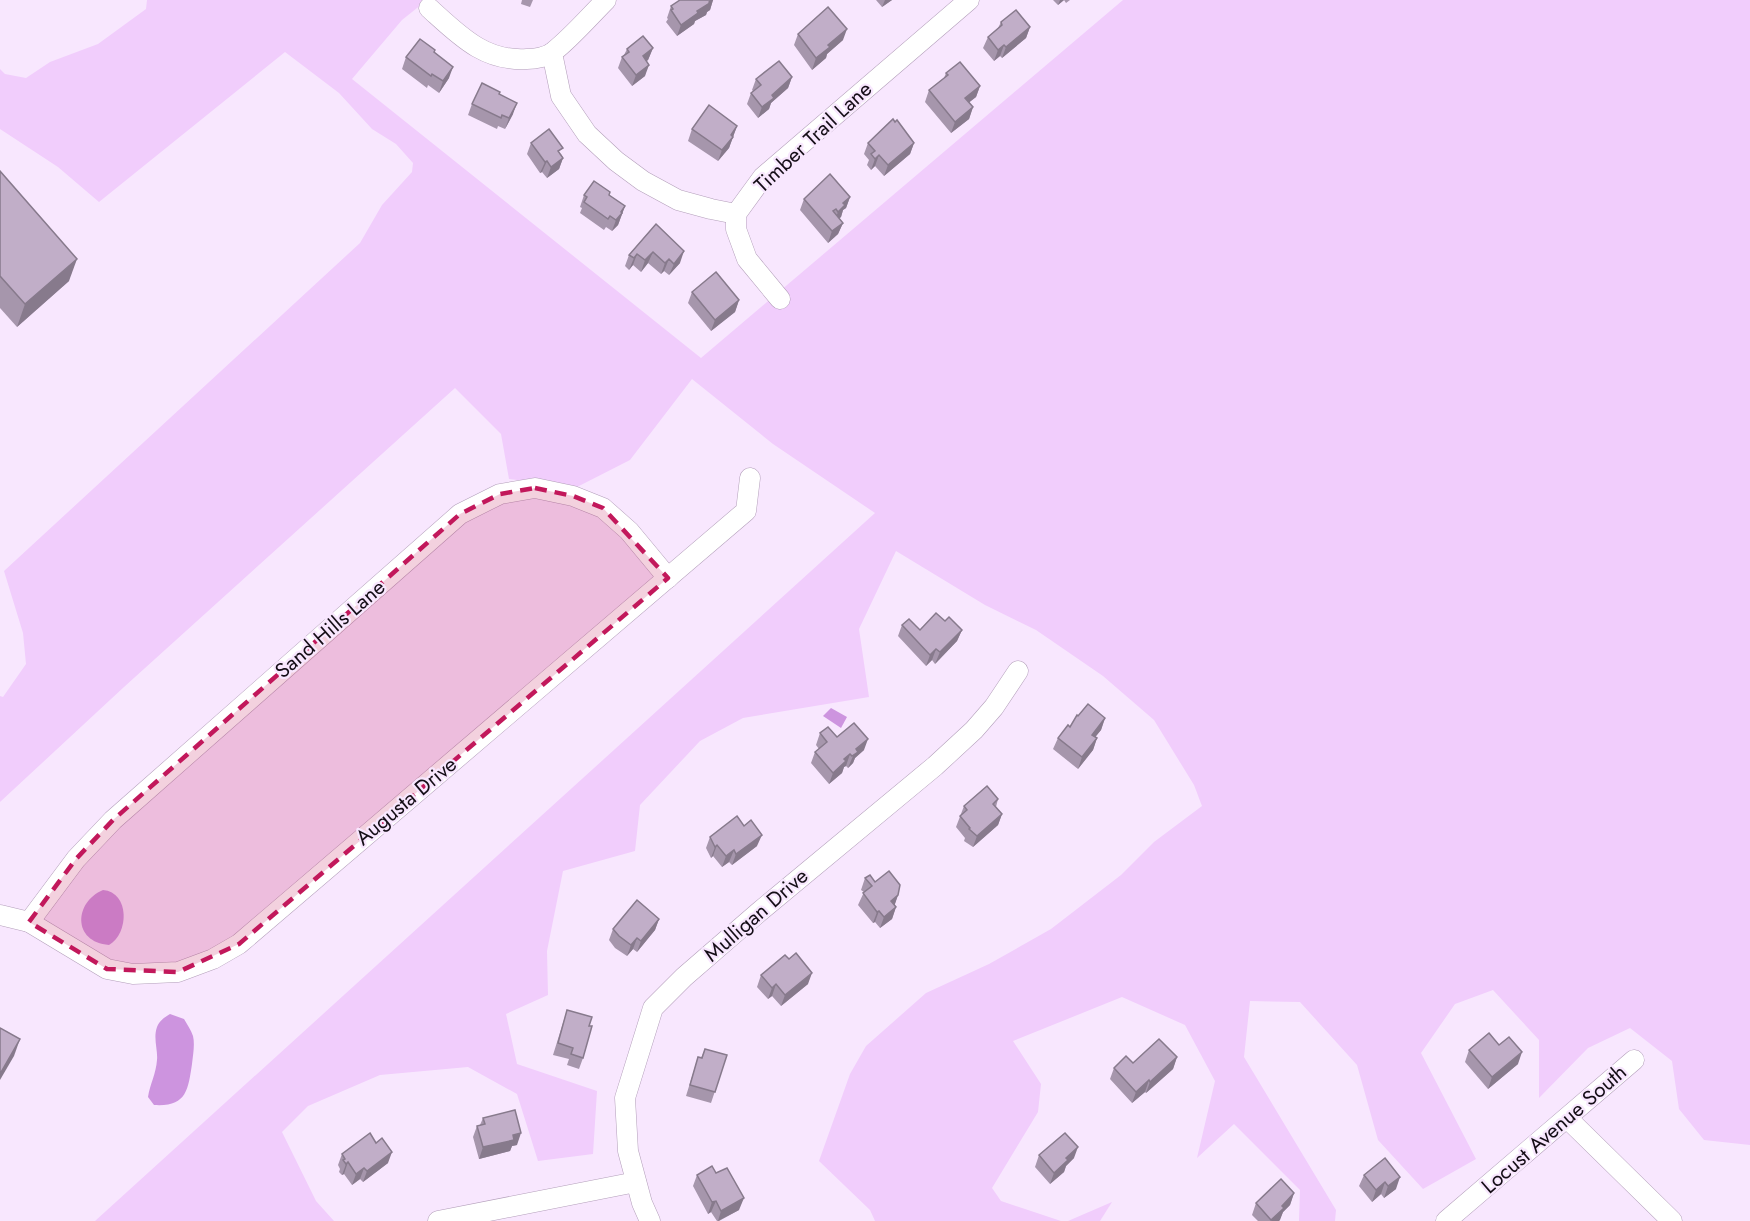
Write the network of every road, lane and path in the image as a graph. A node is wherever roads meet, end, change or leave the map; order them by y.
1 (606, 0) edge
2 (969, 0) edge
3 (429, 8) dead end
4 (552, 53) junction
5 (736, 214) junction
6 (780, 299) dead end
7 (750, 478) dead end
8 (668, 578) junction
9 (1018, 671) dead end
10 (0, 915) edge
11 (30, 922) junction
12 (1634, 1060) dead end
13 (1567, 1118) junction
14 (636, 1182) junction
15 (438, 1221) edge
16 (650, 1221) edge
17 (1446, 1221) edge
18 (1672, 1221) edge

1 - 4 street
2 - 5 street, Timber Trail Lane
3 - 4 street
4 - 5 street
5 - 6 street
7 - 8 street, Augusta Drive
8 - 11 street, Augusta Drive
8 - 11 street, Sand Hills Lane
9 - 14 street, Mulligan Drive
10 - 11 street, Augusta Drive
12 - 13 street, Locust Avenue South
13 - 17 street, Locust Avenue South
13 - 18 street
14 - 15 street
14 - 16 street, Mulligan Drive

